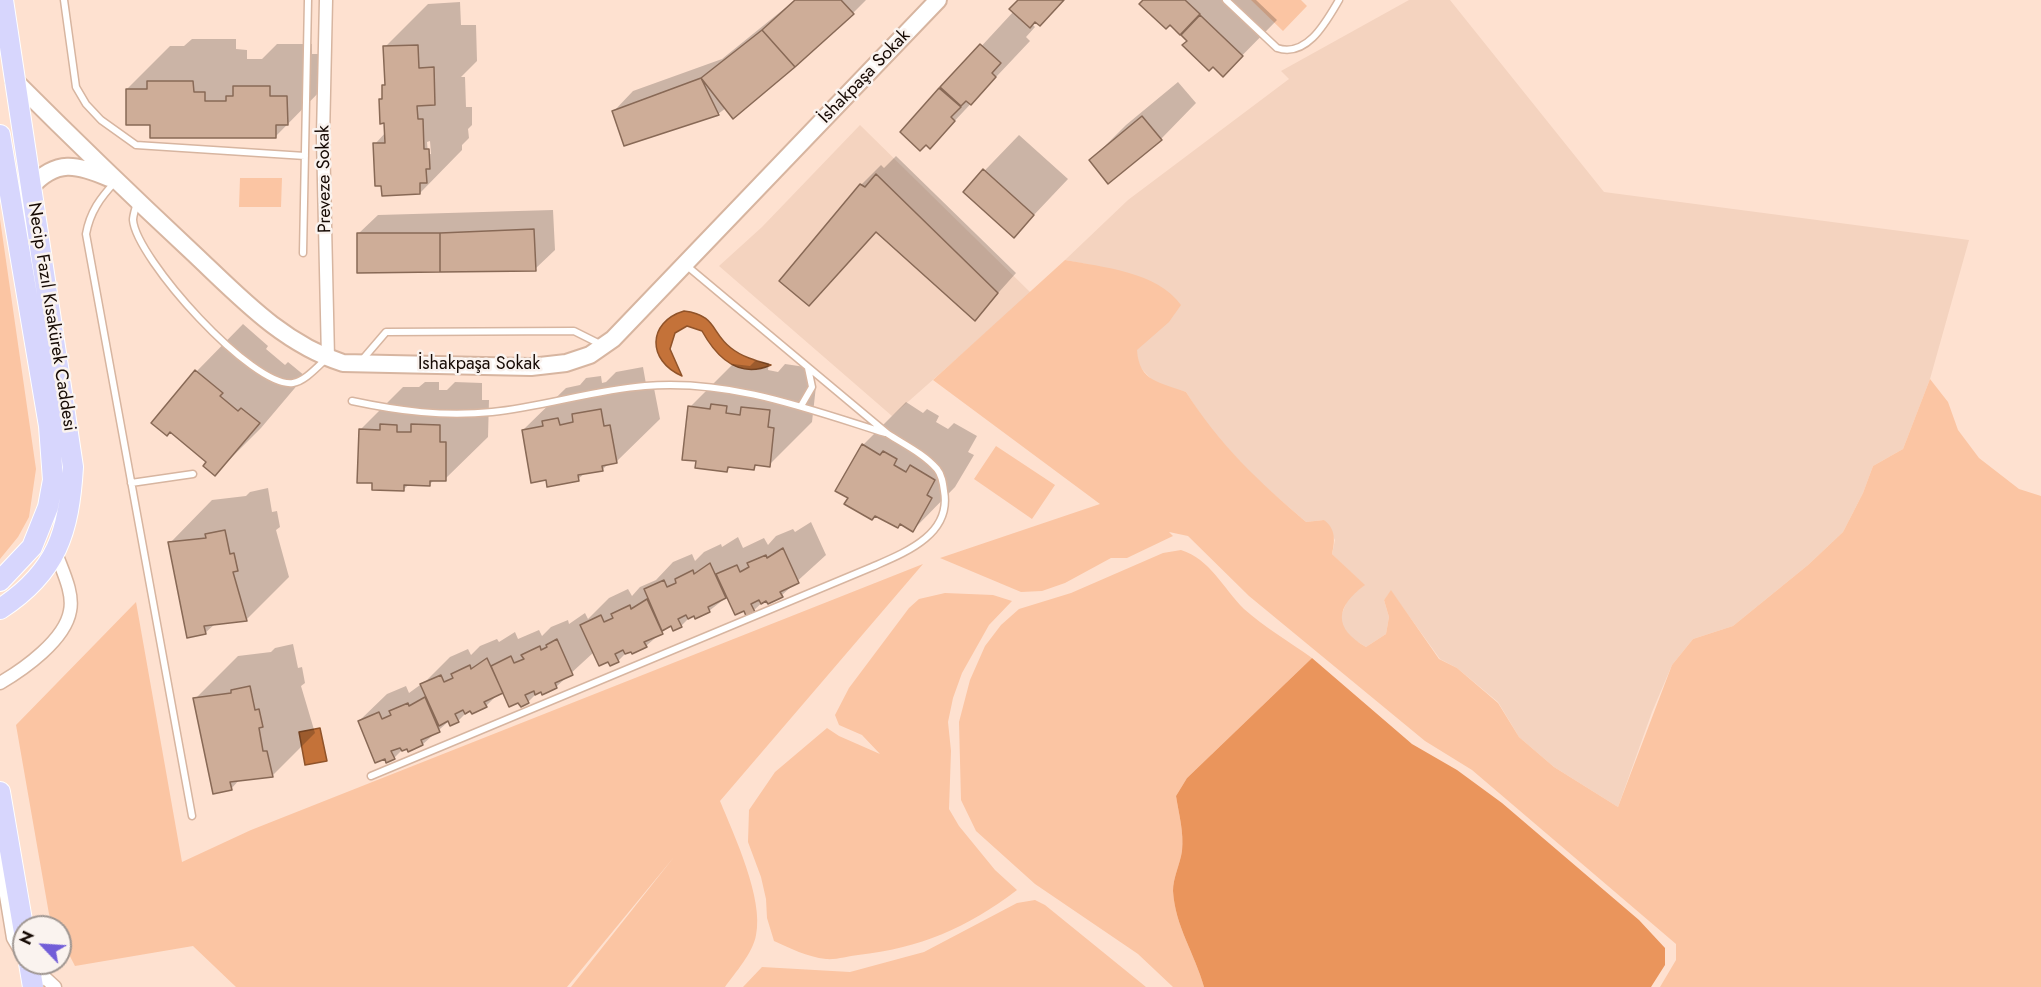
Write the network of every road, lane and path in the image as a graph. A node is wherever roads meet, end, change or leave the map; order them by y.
1 (3, 0) edge
2 (64, 0) edge
3 (308, 0) edge
4 (326, 0) edge
5 (938, 0) edge
6 (1226, 0) edge
7 (1339, 0) edge
8 (14, 80) junction
9 (0, 135) edge
10 (306, 156) junction
11 (116, 181) junction
12 (31, 187) junction
13 (137, 201) junction
14 (303, 253) dead end
15 (685, 265) junction
16 (603, 346) junction
17 (327, 358) junction
18 (360, 364) junction
19 (808, 367) junction
20 (352, 401) dead end
21 (801, 406) junction
22 (888, 434) junction
23 (192, 474) dead end
24 (131, 483) junction
25 (56, 553) junction
26 (0, 581) edge
27 (0, 609) edge
28 (0, 683) edge
29 (371, 776) dead end
30 (0, 792) edge
31 (192, 816) dead end
32 (0, 860) edge
33 (21, 915) edge
34 (12, 932) edge
35 (42, 975) edge
36 (55, 987) edge

1 - 8 main road, Necip Fazıl Kısakürek Caddesi
2 - 10 lane
3 - 10 lane
4 - 17 street, Preveze Sokak
5 - 15 street, İshakpaşa Sokak
6 - 7 lane
8 - 11 street, İshakpaşa Sokak
8 - 12 main road, Necip Fazıl Kısakürek Caddesi
9 - 26 main road, Necip Fazıl Kısakürek Caddesi
10 - 14 lane
11 - 12 street
11 - 13 street, İshakpaşa Sokak
11 - 24 lane
12 - 25 main road, Necip Fazıl Kısakürek Caddesi
13 - 17 street, İshakpaşa Sokak
13 - 17 lane
15 - 16 street, İshakpaşa Sokak
15 - 19 lane
16 - 18 street, İshakpaşa Sokak
16 - 18 lane
17 - 18 street, İshakpaşa Sokak
19 - 21 lane
19 - 22 lane
20 - 21 lane
21 - 22 lane
22 - 29 lane
23 - 24 lane
24 - 31 lane
25 - 27 main road, Necip Fazıl Kısakürek Caddesi
25 - 28 street
30 - 33 main road
32 - 34 street
35 - 36 street

